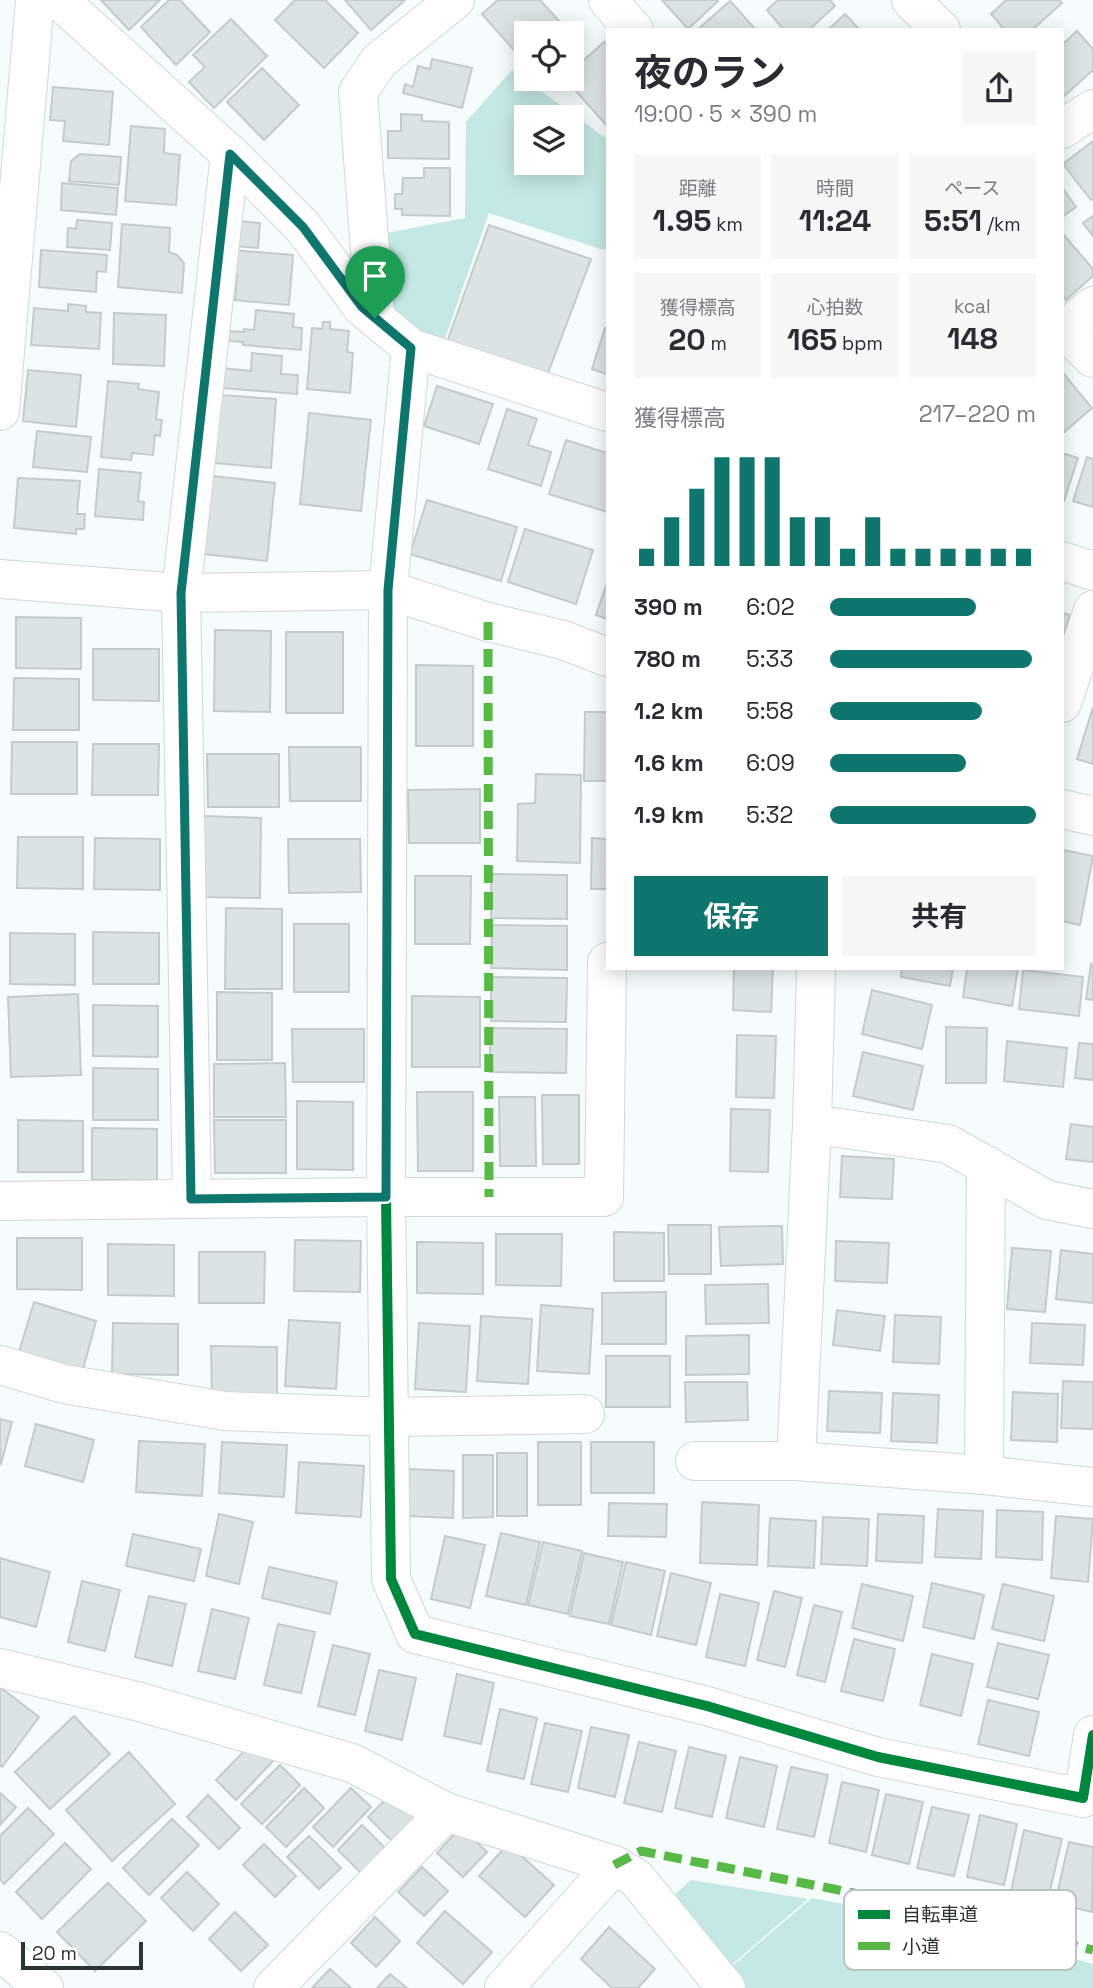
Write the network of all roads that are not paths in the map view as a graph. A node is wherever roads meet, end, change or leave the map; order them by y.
1 (35, 0) edge
2 (60, 0) edge
3 (455, 0) edge
4 (608, 0) edge
5 (911, 0) edge
6 (632, 28) edge
7 (939, 28) edge
8 (1093, 109) edge
9 (1064, 128) edge
10 (230, 154) junction
11 (1093, 306) edge
12 (375, 318) junction
13 (1064, 330) edge
14 (1064, 332) edge
15 (411, 348) junction
16 (1093, 358) edge
17 (0, 411) edge
18 (606, 412) edge
19 (1064, 562) edge
20 (1093, 571) edge
21 (0, 579) edge
22 (388, 590) junction
23 (181, 593) junction
24 (1093, 610) edge
25 (606, 657) edge
26 (1064, 697) edge
27 (1064, 809) edge
28 (1093, 816) edge
29 (607, 970) edge
30 (816, 970) edge
31 (812, 1124) junction
32 (986, 1165) junction
33 (386, 1197) junction
34 (191, 1199) junction
35 (0, 1201) edge
36 (1093, 1209) edge
37 (0, 1365) edge
38 (585, 1414) dead end
39 (388, 1416) junction
40 (695, 1461) dead end
41 (796, 1461) junction
42 (985, 1475) junction
43 (1093, 1487) edge
44 (0, 1668) edge
45 (1093, 1735) edge
46 (1088, 1799) edge
47 (446, 1812) junction
48 (614, 1865) junction
49 (0, 1951) edge
50 (44, 1988) edge
51 (273, 1988) edge
52 (504, 1988) edge
53 (726, 1988) edge

1 - 17 street
2 - 10 street
3 - 12 street
4 - 6 street
5 - 7 street
8 - 9 street
10 - 12 street
10 - 23 street
11 - 13 street
12 - 15 street
14 - 16 street
15 - 18 street
15 - 22 street
19 - 20 street
21 - 23 street
22 - 23 street
22 - 25 street
22 - 33 street
23 - 34 street
24 - 26 street
27 - 28 street
29 - 33 street
30 - 31 street
31 - 32 street
31 - 41 street
32 - 36 street
32 - 42 street
33 - 34 street
33 - 39 street
34 - 35 street
37 - 39 street
38 - 39 street
39 - 46 street
40 - 41 street
41 - 42 street
42 - 43 street
44 - 47 street
45 - 46 street
47 - 48 street
47 - 51 street
48 - 52 street
48 - 53 street
49 - 50 street

